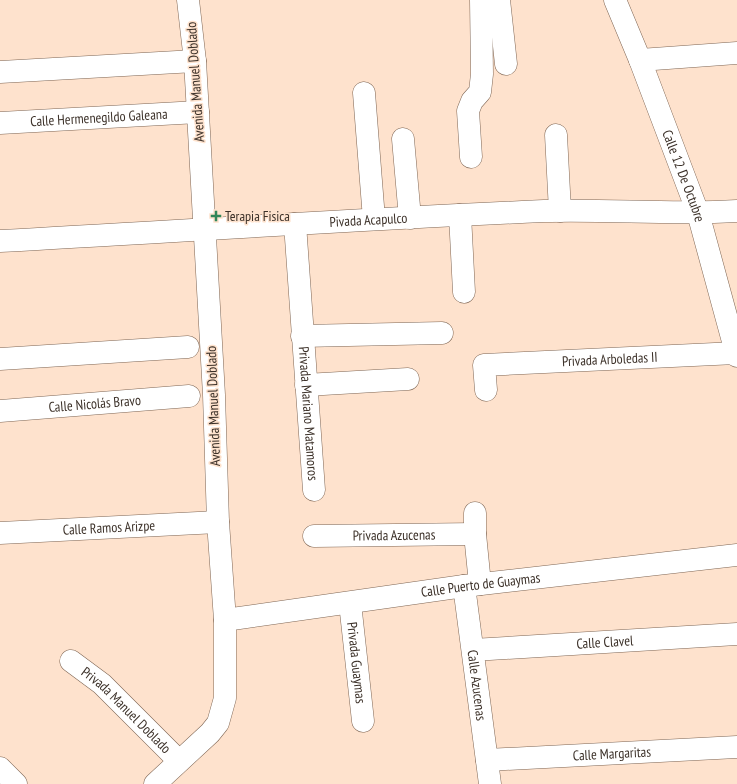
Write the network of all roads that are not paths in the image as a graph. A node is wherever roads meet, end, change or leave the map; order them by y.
1 (188, 0) edge
2 (481, 0) edge
3 (499, 0) edge
4 (615, 0) edge
5 (737, 53) edge
6 (640, 60) junction
7 (195, 61) junction
8 (506, 64) dead end
9 (0, 72) edge
10 (364, 93) dead end
11 (198, 112) junction
12 (0, 123) edge
13 (556, 135) dead end
14 (403, 139) dead end
15 (471, 157) dead end
16 (560, 211) junction
17 (737, 211) edge
18 (698, 213) junction
19 (460, 215) junction
20 (410, 218) junction
21 (374, 219) junction
22 (295, 224) junction
23 (205, 230) junction
24 (0, 241) edge
25 (464, 292) dead end
26 (442, 333) dead end
27 (302, 336) junction
28 (188, 347) dead end
29 (737, 355) edge
30 (0, 359) edge
31 (408, 379) dead end
32 (306, 385) junction
33 (486, 390) dead end
34 (189, 396) dead end
35 (0, 411) edge
36 (314, 490) dead end
37 (218, 522) junction
38 (475, 524) joint
39 (0, 533) edge
40 (314, 536) dead end
41 (737, 556) edge
42 (472, 585) junction
43 (350, 603) junction
44 (225, 620) junction
45 (737, 634) edge
46 (473, 650) junction
47 (71, 661) dead end
48 (363, 721) dead end
49 (737, 747) edge
50 (487, 760) junction
51 (179, 761) junction
52 (0, 768) edge
53 (16, 784) edge
54 (155, 784) edge
55 (490, 784) edge

1 - 7 street, Avenida Manuel Doblado
2 - 15 street
3 - 8 street
4 - 6 street, Calle 12 De Octubre
5 - 6 street
6 - 18 street, Calle 12 De Octubre
7 - 9 street
7 - 11 street, Avenida Manuel Doblado
10 - 21 street
11 - 12 street, Calle Hermenegildo Galeana
11 - 23 street, Avenida Manuel Doblado
13 - 16 street
14 - 20 street
16 - 18 street, Pivada Acapulco
16 - 19 street, Pivada Acapulco
17 - 18 street, Pivada Acapulco
18 - 29 street, Calle 12 De Octubre
19 - 20 street, Pivada Acapulco
19 - 25 street
20 - 21 street, Pivada Acapulco
21 - 22 street, Pivada Acapulco
22 - 23 street, Pivada Acapulco
22 - 27 street, Privada Mariano Matamoros
23 - 24 street, Pivada Acapulco
23 - 37 street, Avenida Manuel Doblado
26 - 27 street, Privada Mariano Matamoros
27 - 32 street, Privada Mariano Matamoros
28 - 30 street
29 - 33 street, Privada Arboledas II
31 - 32 street
32 - 36 street, Privada Mariano Matamoros
34 - 35 street, Calle Nicolás Bravo
37 - 39 street, Calle Ramos Arizpe
37 - 44 street, Avenida Manuel Doblado
38 - 40 street, Privada Azucenas
38 - 42 street, Calle Azucenas
41 - 42 street, Calle Puerto de Guaymas
42 - 43 street, Calle Puerto de Guaymas
42 - 46 street, Calle Azucenas
43 - 44 street, Calle Puerto de Guaymas
43 - 48 street, Privada Guaymas
44 - 51 street, Avenida Manuel Doblado
45 - 46 street, Calle Clavel
46 - 50 street, Calle Azucenas
47 - 51 street, Privada Manuel Doblado
49 - 50 street, Calle Margaritas
50 - 55 street, Calle Azucenas
51 - 54 street, Avenida Manuel Doblado
52 - 53 street

